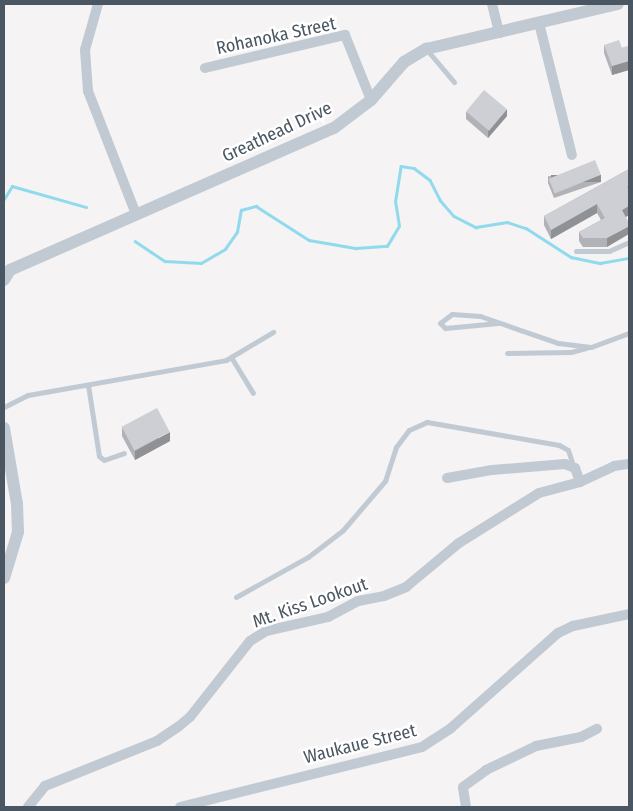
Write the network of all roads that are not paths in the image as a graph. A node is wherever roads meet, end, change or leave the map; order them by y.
1 (98, 4) edge
2 (492, 4) edge
3 (618, 4) edge
4 (539, 23) junction
5 (499, 33) junction
6 (426, 49) junction
7 (205, 68) dead end
8 (454, 82) dead end
9 (371, 100) junction
10 (572, 155) dead end
11 (136, 214) junction
12 (629, 242) edge
13 (576, 251) dead end
14 (4, 280) edge
15 (498, 324) junction
16 (273, 332) dead end
17 (629, 333) edge
18 (591, 347) junction
19 (508, 353) dead end
20 (231, 358) junction
21 (88, 385) junction
22 (253, 393) dead end
23 (4, 407) edge
24 (4, 428) edge
25 (124, 453) dead end
26 (629, 464) edge
27 (574, 468) junction
28 (447, 478) dead end
29 (580, 482) junction
30 (4, 578) edge
31 (236, 598) dead end
32 (629, 614) edge
33 (597, 729) dead end
34 (28, 807) edge
35 (180, 807) edge
36 (466, 807) edge

1 - 11 street
2 - 5 street
3 - 4 street, Greathead Drive
4 - 5 street, Greathead Drive
4 - 10 street
5 - 6 street, Greathead Drive
6 - 8 lane
6 - 9 street, Greathead Drive
7 - 9 street, Rohanoka Street
9 - 11 street, Greathead Drive
11 - 14 street, Greathead Drive
12 - 13 lane
15 - 15 lane
15 - 18 lane
16 - 20 lane
17 - 18 lane
18 - 19 lane
20 - 21 lane
20 - 22 lane
21 - 23 lane
21 - 25 lane
24 - 30 street
26 - 29 street, Mt. Kiss Lookout
27 - 28 street
27 - 29 street
27 - 31 lane
29 - 34 street, Mt. Kiss Lookout
32 - 35 street, Waukaue Street
33 - 36 street

